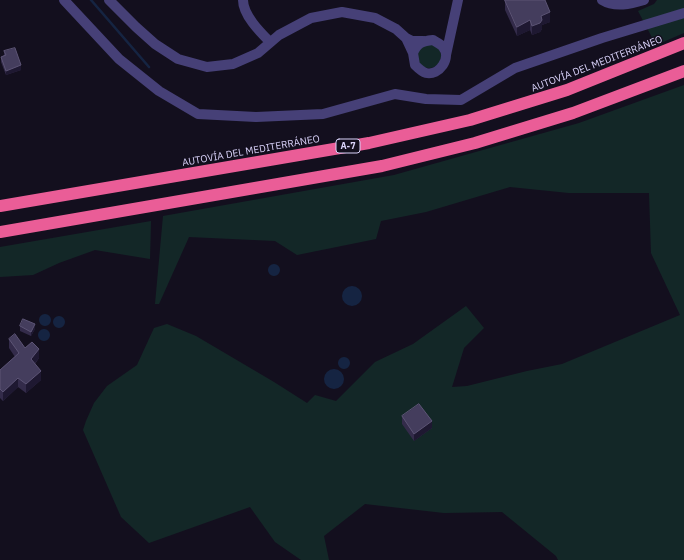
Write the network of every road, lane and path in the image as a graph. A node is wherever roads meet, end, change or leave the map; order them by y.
1 (64, 0) edge
2 (109, 0) edge
3 (243, 0) edge
4 (458, 0) edge
5 (602, 0) edge
6 (644, 0) edge
7 (684, 13) edge
8 (450, 32) junction
9 (406, 38) junction
10 (428, 40) junction
11 (270, 42) junction
12 (684, 43) edge
13 (413, 53) junction
14 (445, 61) junction
15 (684, 71) edge
16 (0, 206) edge
17 (0, 232) edge

1 - 7 street
2 - 11 street
3 - 11 street
4 - 8 street
5 - 6 street
8 - 10 street
8 - 14 street
9 - 10 street
9 - 11 street
9 - 13 street
10 - 13 street
10 - 14 street
12 - 16 highway, AUTOVÍA DEL MEDITERRÁNEO / A-7
13 - 14 street
15 - 17 highway

